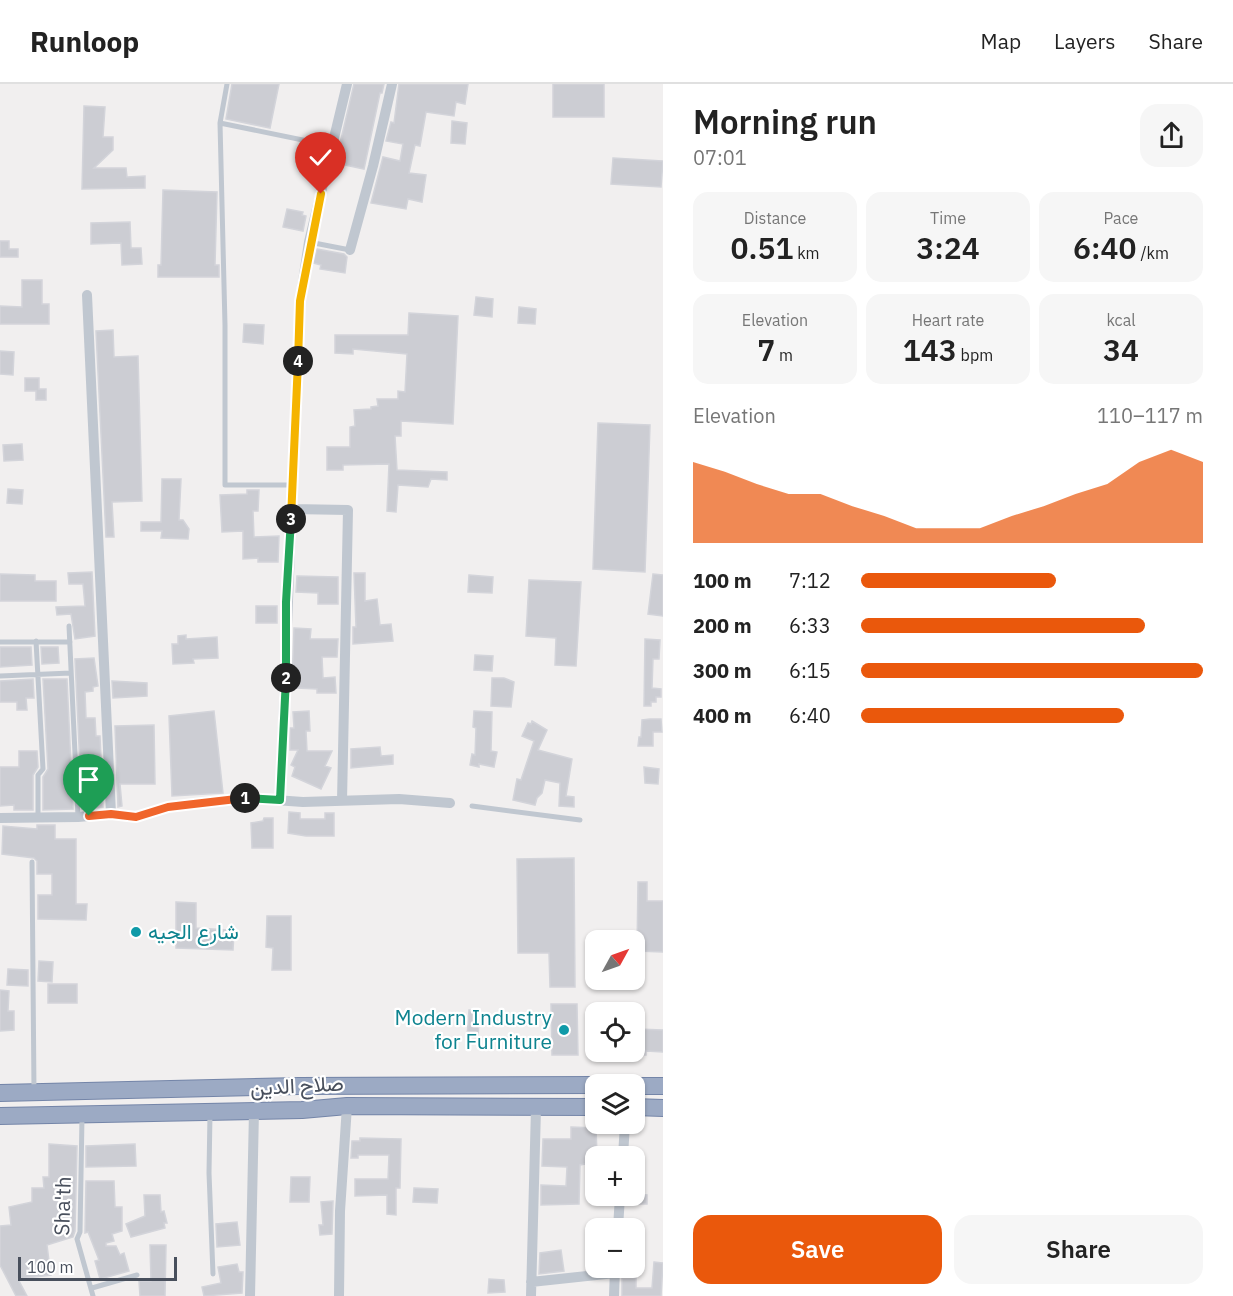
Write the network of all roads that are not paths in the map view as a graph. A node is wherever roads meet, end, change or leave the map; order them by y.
1 (226, 84) edge
2 (347, 84) edge
3 (392, 84) edge
4 (220, 123) junction
5 (332, 146) junction
6 (309, 242) junction
7 (350, 250) joint
8 (87, 295) dead end
9 (293, 485) junction
10 (292, 509) junction
11 (69, 626) dead end
12 (36, 641) junction
13 (0, 642) edge
14 (70, 642) junction
15 (71, 673) junction
16 (38, 674) junction
17 (0, 676) edge
18 (280, 800) junction
19 (342, 801) junction
20 (450, 803) dead end
21 (472, 806) dead end
22 (111, 814) junction
23 (38, 817) junction
24 (78, 817) junction
25 (0, 818) edge
26 (580, 820) dead end
27 (32, 862) dead end
28 (585, 1085) edge
29 (307, 1086) junction
30 (645, 1086) edge
31 (663, 1086) edge
32 (34, 1093) junction
33 (0, 1094) edge
34 (347, 1106) junction
35 (585, 1107) edge
36 (645, 1107) edge
37 (536, 1108) junction
38 (663, 1108) edge
39 (302, 1110) junction
40 (254, 1111) junction
41 (210, 1112) junction
42 (82, 1115) junction
43 (0, 1116) edge
44 (213, 1274) dead end
45 (585, 1274) edge
46 (137, 1275) dead end
47 (615, 1278) edge
48 (531, 1282) junction
49 (92, 1288) junction
50 (93, 1296) edge
51 (250, 1296) edge
52 (339, 1296) edge
53 (531, 1296) edge
54 (614, 1296) edge

1 - 4 lane
2 - 5 street
3 - 7 street
4 - 5 lane
4 - 9 lane
5 - 6 street
6 - 7 lane
6 - 9 street
8 - 22 street
9 - 10 street
10 - 18 street
10 - 19 street
11 - 14 lane
12 - 13 lane
12 - 14 lane
12 - 16 lane
14 - 15 lane
15 - 16 lane
15 - 24 lane
16 - 17 lane
16 - 23 lane
18 - 19 street
18 - 22 street
19 - 20 street
21 - 26 lane
22 - 24 street
23 - 24 street
23 - 25 street
27 - 32 lane
28 - 29 highway, صلاح الدين
29 - 32 highway, صلاح الدين
29 - 39 highway
30 - 31 highway
32 - 33 highway, صلاح الدين
34 - 37 highway, صلاح الدين
34 - 39 highway, صلاح الدين
34 - 52 street
35 - 37 highway, صلاح الدين
36 - 38 highway
37 - 48 street
39 - 40 highway, صلاح الدين
40 - 41 highway, صلاح الدين
40 - 51 street
41 - 42 highway, صلاح الدين
41 - 44 lane
42 - 43 highway, صلاح الدين
42 - 49 lane, Sha'th
45 - 48 street
46 - 49 lane
47 - 54 street
48 - 53 street
49 - 50 lane, Sha'th

